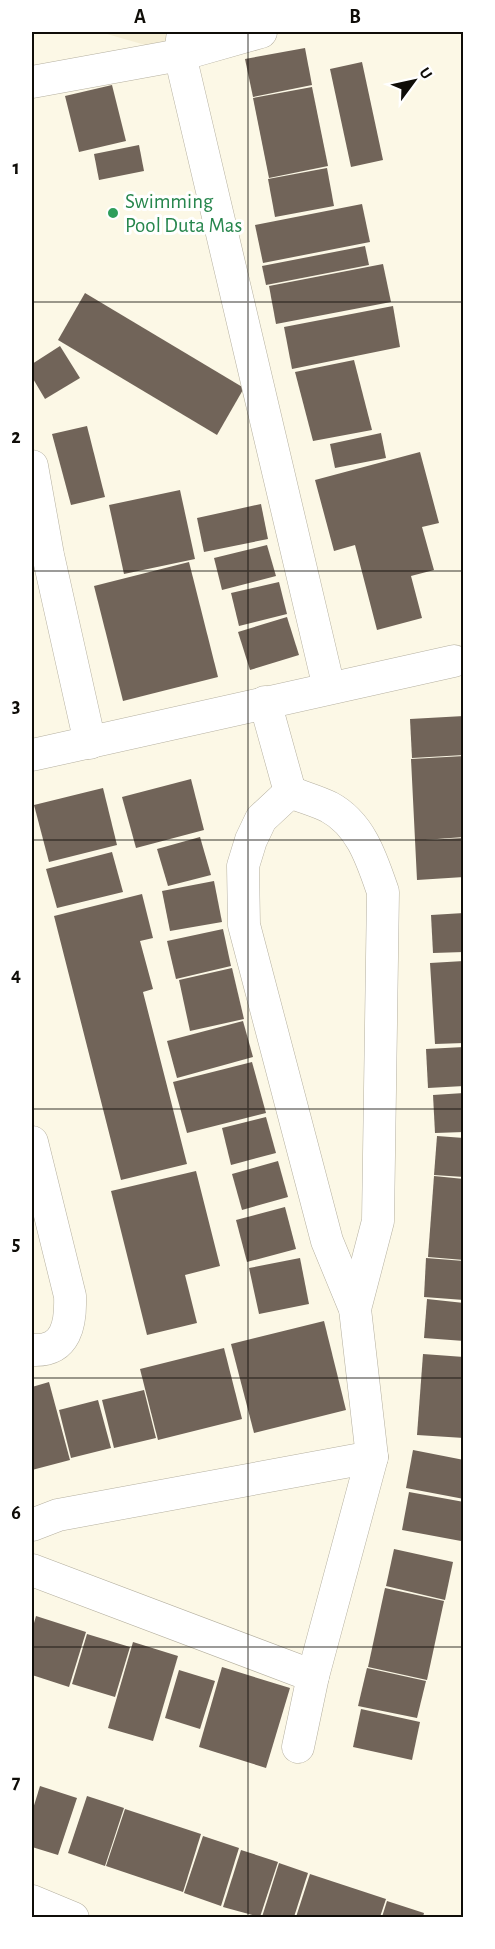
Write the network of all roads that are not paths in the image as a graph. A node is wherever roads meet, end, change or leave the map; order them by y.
1 (261, 32) edge
2 (182, 43) edge
3 (32, 81) edge
4 (32, 466) edge
5 (454, 661) dead end
6 (329, 688) junction
7 (266, 702) junction
8 (90, 743) junction
9 (32, 754) edge
10 (290, 792) junction
11 (32, 1142) edge
12 (355, 1308) junction
13 (32, 1350) edge
14 (372, 1457) junction
15 (32, 1525) edge
16 (32, 1570) edge
17 (313, 1676) junction
18 (298, 1747) dead end
19 (32, 1900) edge
20 (73, 1917) edge

1 - 2 street
2 - 3 street
2 - 6 street
4 - 8 street
5 - 6 street
6 - 7 street
7 - 8 street
7 - 10 street
8 - 9 street
10 - 12 street
10 - 12 street
11 - 13 street
12 - 14 street
14 - 15 street
14 - 17 street
16 - 17 street
17 - 18 street
19 - 20 street

